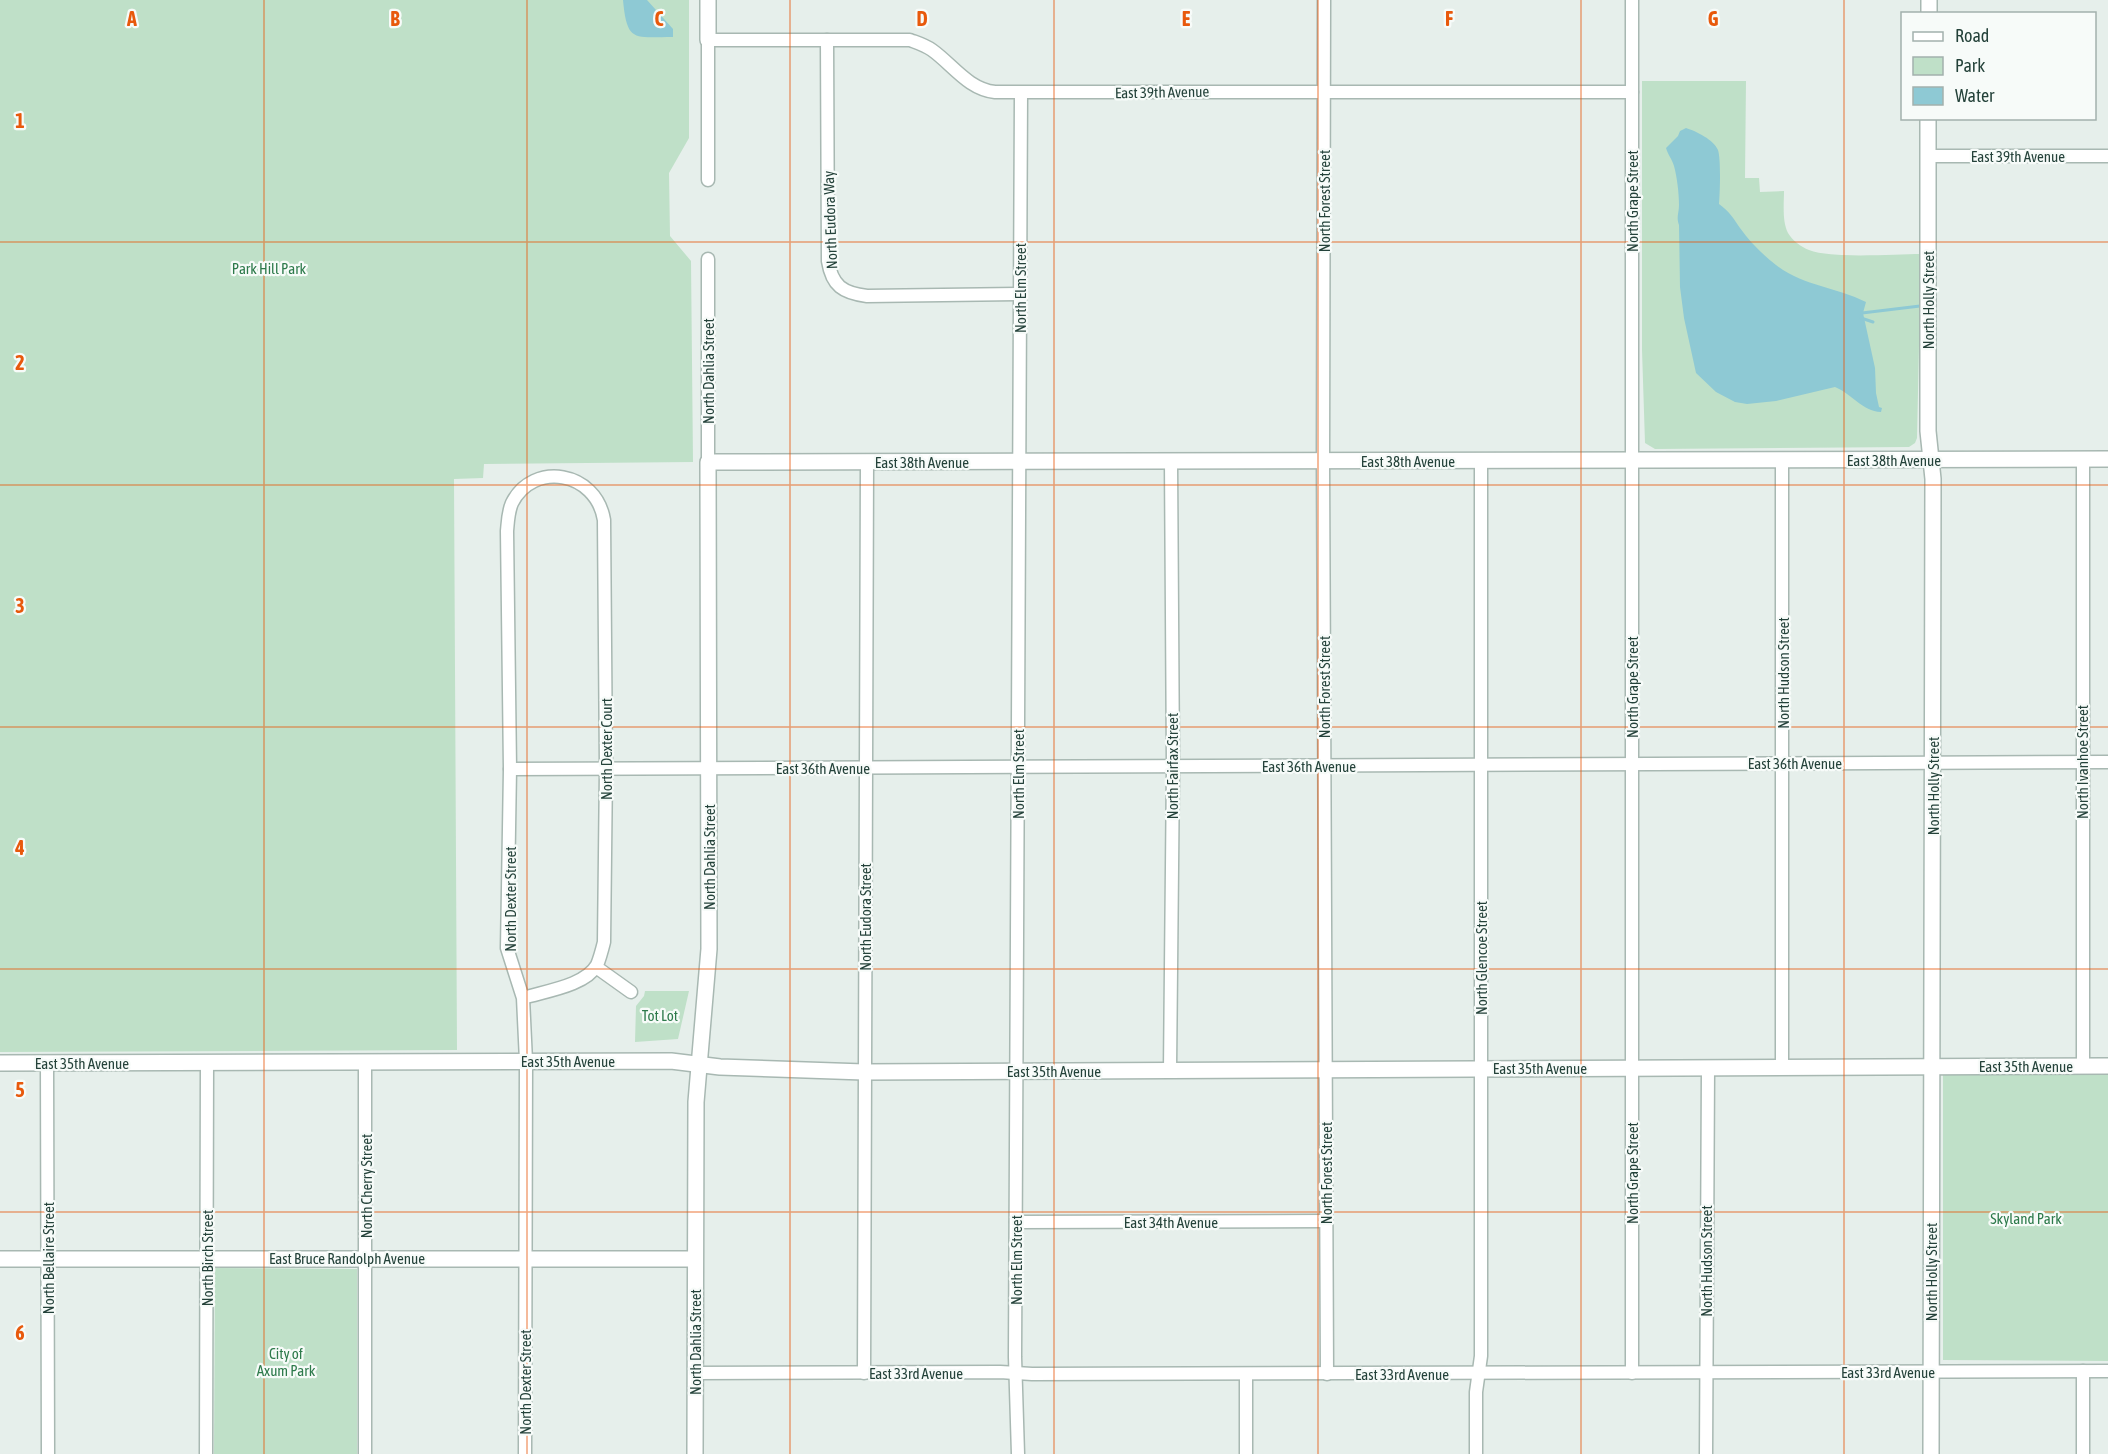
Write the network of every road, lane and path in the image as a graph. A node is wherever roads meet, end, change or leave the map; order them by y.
1 (708, 0) edge
2 (1324, 0) edge
3 (1632, 0) edge
4 (708, 40) junction
5 (827, 40) junction
6 (1324, 92) junction
7 (1632, 92) junction
8 (1021, 93) junction
9 (1929, 120) edge
10 (1928, 156) junction
11 (2108, 156) edge
12 (708, 180) dead end
13 (708, 259) dead end
14 (1020, 294) junction
15 (1930, 459) junction
16 (2083, 459) junction
17 (2108, 459) edge
18 (1782, 460) junction
19 (1171, 461) junction
20 (1482, 461) junction
21 (1632, 461) junction
22 (708, 462) junction
23 (867, 462) junction
24 (1020, 462) junction
25 (1323, 462) junction
26 (555, 477) joint
27 (2082, 762) junction
28 (2108, 762) edge
29 (1933, 763) junction
30 (1632, 764) junction
31 (1783, 764) junction
32 (1324, 765) junction
33 (1482, 765) junction
34 (1173, 766) junction
35 (866, 767) junction
36 (1018, 767) junction
37 (606, 768) junction
38 (708, 768) junction
39 (510, 769) junction
40 (596, 967) junction
41 (631, 992) dead end
42 (523, 998) junction
43 (526, 1061) junction
44 (365, 1062) junction
45 (0, 1063) edge
46 (47, 1063) junction
47 (207, 1063) junction
48 (699, 1064) junction
49 (1933, 1066) junction
50 (2083, 1066) junction
51 (2108, 1066) edge
52 (1782, 1067) junction
53 (1632, 1068) junction
54 (1708, 1068) junction
55 (1481, 1069) junction
56 (1170, 1070) junction
57 (1326, 1070) junction
58 (1016, 1071) junction
59 (864, 1072) junction
60 (1326, 1221) junction
61 (1016, 1222) junction
62 (206, 1258) junction
63 (366, 1258) junction
64 (526, 1258) junction
65 (695, 1258) junction
66 (0, 1259) edge
67 (48, 1259) junction
68 (2083, 1371) junction
69 (2108, 1371) edge
70 (1931, 1372) junction
71 (695, 1373) junction
72 (864, 1373) junction
73 (1016, 1373) junction
74 (1632, 1373) junction
75 (1706, 1373) junction
76 (1327, 1374) junction
77 (1478, 1374) junction
78 (1246, 1375) junction
79 (48, 1454) edge
80 (206, 1454) edge
81 (365, 1454) edge
82 (525, 1454) edge
83 (695, 1454) edge
84 (1018, 1454) edge
85 (1246, 1454) edge
86 (1476, 1454) edge
87 (1706, 1454) edge
88 (1931, 1454) edge
89 (2083, 1454) edge

1 - 4 street
2 - 6 street, North Forest Street
3 - 7 street, North Grape Street
4 - 5 street, East 39th Avenue
4 - 12 street
5 - 8 street, East 39th Avenue
5 - 14 street, North Eudora Way
6 - 7 street, East 39th Avenue
6 - 8 street, East 39th Avenue
6 - 25 street, North Forest Street
7 - 21 street, North Grape Street
8 - 14 street, North Elm Street
9 - 10 street, North Holly Street
10 - 11 street, East 39th Avenue
10 - 15 street, North Holly Street
13 - 22 street, North Dahlia Street
14 - 24 street, North Elm Street
15 - 16 street, East 38th Avenue
15 - 18 street, East 38th Avenue
15 - 29 street, North Holly Street
16 - 17 street, East 38th Avenue
16 - 27 street, North Ivanhoe Street
18 - 21 street, East 38th Avenue
18 - 31 street, North Hudson Street
19 - 24 street, East 38th Avenue
19 - 25 street, East 38th Avenue
19 - 34 street, North Fairfax Street
20 - 21 street, East 38th Avenue
20 - 25 street, East 38th Avenue
20 - 33 street, North Glencoe Street
21 - 30 street, North Grape Street
22 - 23 street, East 38th Avenue
22 - 38 street, North Dahlia Street
23 - 24 street, East 38th Avenue
23 - 35 street, North Eudora Street
24 - 36 street, North Elm Street
25 - 32 street, North Forest Street
26 - 37 street, North Dexter Court
26 - 39 street, North Dexter Street
27 - 28 street, East 36th Avenue
27 - 29 street, East 36th Avenue
27 - 50 street, North Ivanhoe Street
29 - 31 street, East 36th Avenue
29 - 49 street, North Holly Street
30 - 31 street, East 36th Avenue
30 - 33 street, East 36th Avenue
30 - 53 street, North Grape Street
31 - 52 street, North Hudson Street
32 - 33 street, East 36th Avenue
32 - 34 street, East 36th Avenue
32 - 57 street, North Forest Street
33 - 55 street, North Glencoe Street
34 - 36 street, East 36th Avenue
34 - 56 street, North Fairfax Street
35 - 36 street, East 36th Avenue
35 - 38 street, East 36th Avenue
35 - 59 street, North Eudora Street
36 - 58 street, North Elm Street
37 - 38 street, East 36th Avenue
37 - 39 street, East 36th Avenue
37 - 40 street, North Dexter Court
38 - 48 street, North Dahlia Street
39 - 42 street, North Dexter Street
40 - 41 street
40 - 42 street
42 - 43 street, North Dexter Street
43 - 44 street, East 35th Avenue
43 - 48 street, East 35th Avenue
43 - 64 street, North Dexter Street
44 - 47 street, East 35th Avenue
44 - 63 street, North Cherry Street
45 - 46 street, East 35th Avenue
46 - 47 street, East 35th Avenue
46 - 67 street, North Bellaire Street
47 - 62 street, North Birch Street
48 - 59 street, East 35th Avenue
48 - 65 street, North Dahlia Street
49 - 50 street, East 35th Avenue
49 - 52 street, East 35th Avenue
49 - 70 street, North Holly Street
50 - 51 street, East 35th Avenue
52 - 54 street, East 35th Avenue
53 - 54 street, East 35th Avenue
53 - 55 street, East 35th Avenue
53 - 74 street, North Grape Street
54 - 75 street, North Hudson Street
55 - 57 street, East 35th Avenue
55 - 77 street, North Glencoe Street
56 - 57 street, East 35th Avenue
56 - 58 street, East 35th Avenue
57 - 60 street, North Forest Street
58 - 59 street, East 35th Avenue
58 - 61 street, North Elm Street
59 - 72 street, North Eudora Street
60 - 61 street, East 34th Avenue
60 - 76 street, North Forest Street
61 - 73 street, North Elm Street
62 - 63 street, East Bruce Randolph Avenue
62 - 67 street, East Bruce Randolph Avenue
62 - 80 street, North Birch Street
63 - 64 street, East Bruce Randolph Avenue
63 - 81 street, North Cherry Street
64 - 65 street, East Bruce Randolph Avenue
64 - 82 street, North Dexter Street
65 - 71 street, North Dahlia Street
66 - 67 street, East Bruce Randolph Avenue
67 - 79 street, North Bellaire Street
68 - 69 street, East 33rd Avenue
68 - 70 street, East 33rd Avenue
68 - 89 street
70 - 75 street, East 33rd Avenue
70 - 88 street, North Holly Street
71 - 72 street, East 33rd Avenue
71 - 83 street, North Dahlia Street
72 - 73 street, East 33rd Avenue
73 - 78 street, East 33rd Avenue
73 - 84 street, North Elm Street
74 - 75 street, East 33rd Avenue
74 - 77 street, East 33rd Avenue
75 - 87 street, North Hudson Street
76 - 77 street, East 33rd Avenue
76 - 78 street, East 33rd Avenue
77 - 86 street, North Glencoe Street
78 - 85 street

